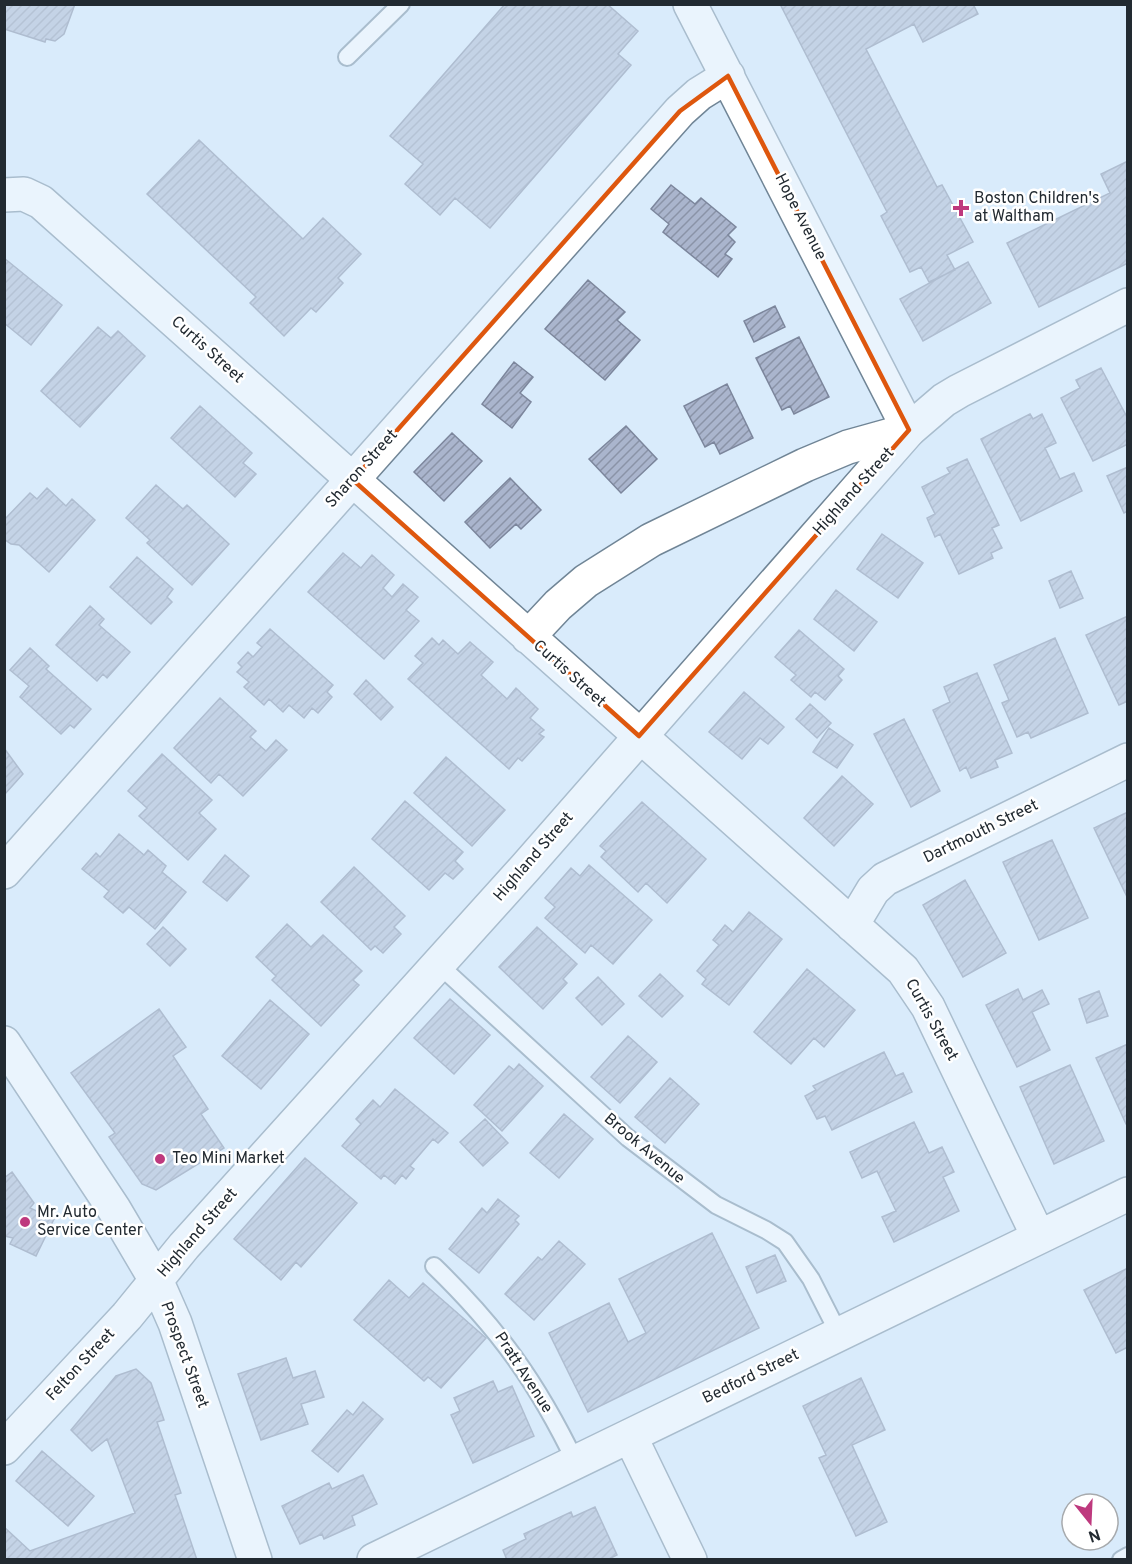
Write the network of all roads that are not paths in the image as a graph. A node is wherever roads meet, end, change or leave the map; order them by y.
1 (401, 4) edge
2 (690, 4) edge
3 (347, 57) dead end
4 (728, 76) junction
5 (5, 195) edge
6 (1128, 305) edge
7 (909, 430) junction
8 (352, 480) junction
9 (528, 637) junction
10 (639, 736) junction
11 (1128, 760) edge
12 (4, 872) edge
13 (852, 925) junction
14 (438, 964) junction
15 (4, 1043) edge
16 (1128, 1194) edge
17 (1038, 1236) junction
18 (434, 1266) dead end
19 (156, 1282) junction
20 (839, 1334) junction
21 (630, 1436) junction
22 (4, 1448) edge
23 (576, 1462) junction
24 (1128, 1556) edge
25 (255, 1560) edge
26 (374, 1560) edge
27 (690, 1560) edge
28 (1121, 1560) edge

1 - 3 lane
2 - 4 street, Hope Avenue
4 - 7 street, Hope Avenue
4 - 8 street, Sharon Street
5 - 8 street, Curtis Street
6 - 7 street, Highland Street
7 - 9 street, Highland Street
7 - 10 street, Highland Street
8 - 9 street, Curtis Street
8 - 12 street, Sharon Street
9 - 10 street, Curtis Street
10 - 13 street, Curtis Street
10 - 14 street, Highland Street
11 - 13 street, Dartmouth Street
13 - 17 street, Curtis Street
14 - 19 street, Highland Street
14 - 20 lane, Brook Avenue
15 - 19 street, Prospect Street
16 - 17 street, Bedford Street
17 - 20 street, Bedford Street
18 - 23 lane, Pratt Avenue
19 - 22 street, Felton Street
19 - 25 street, Prospect Street
20 - 21 street, Bedford Street
21 - 23 street, Bedford Street
21 - 27 street
23 - 26 street, Bedford Street
24 - 28 lane

